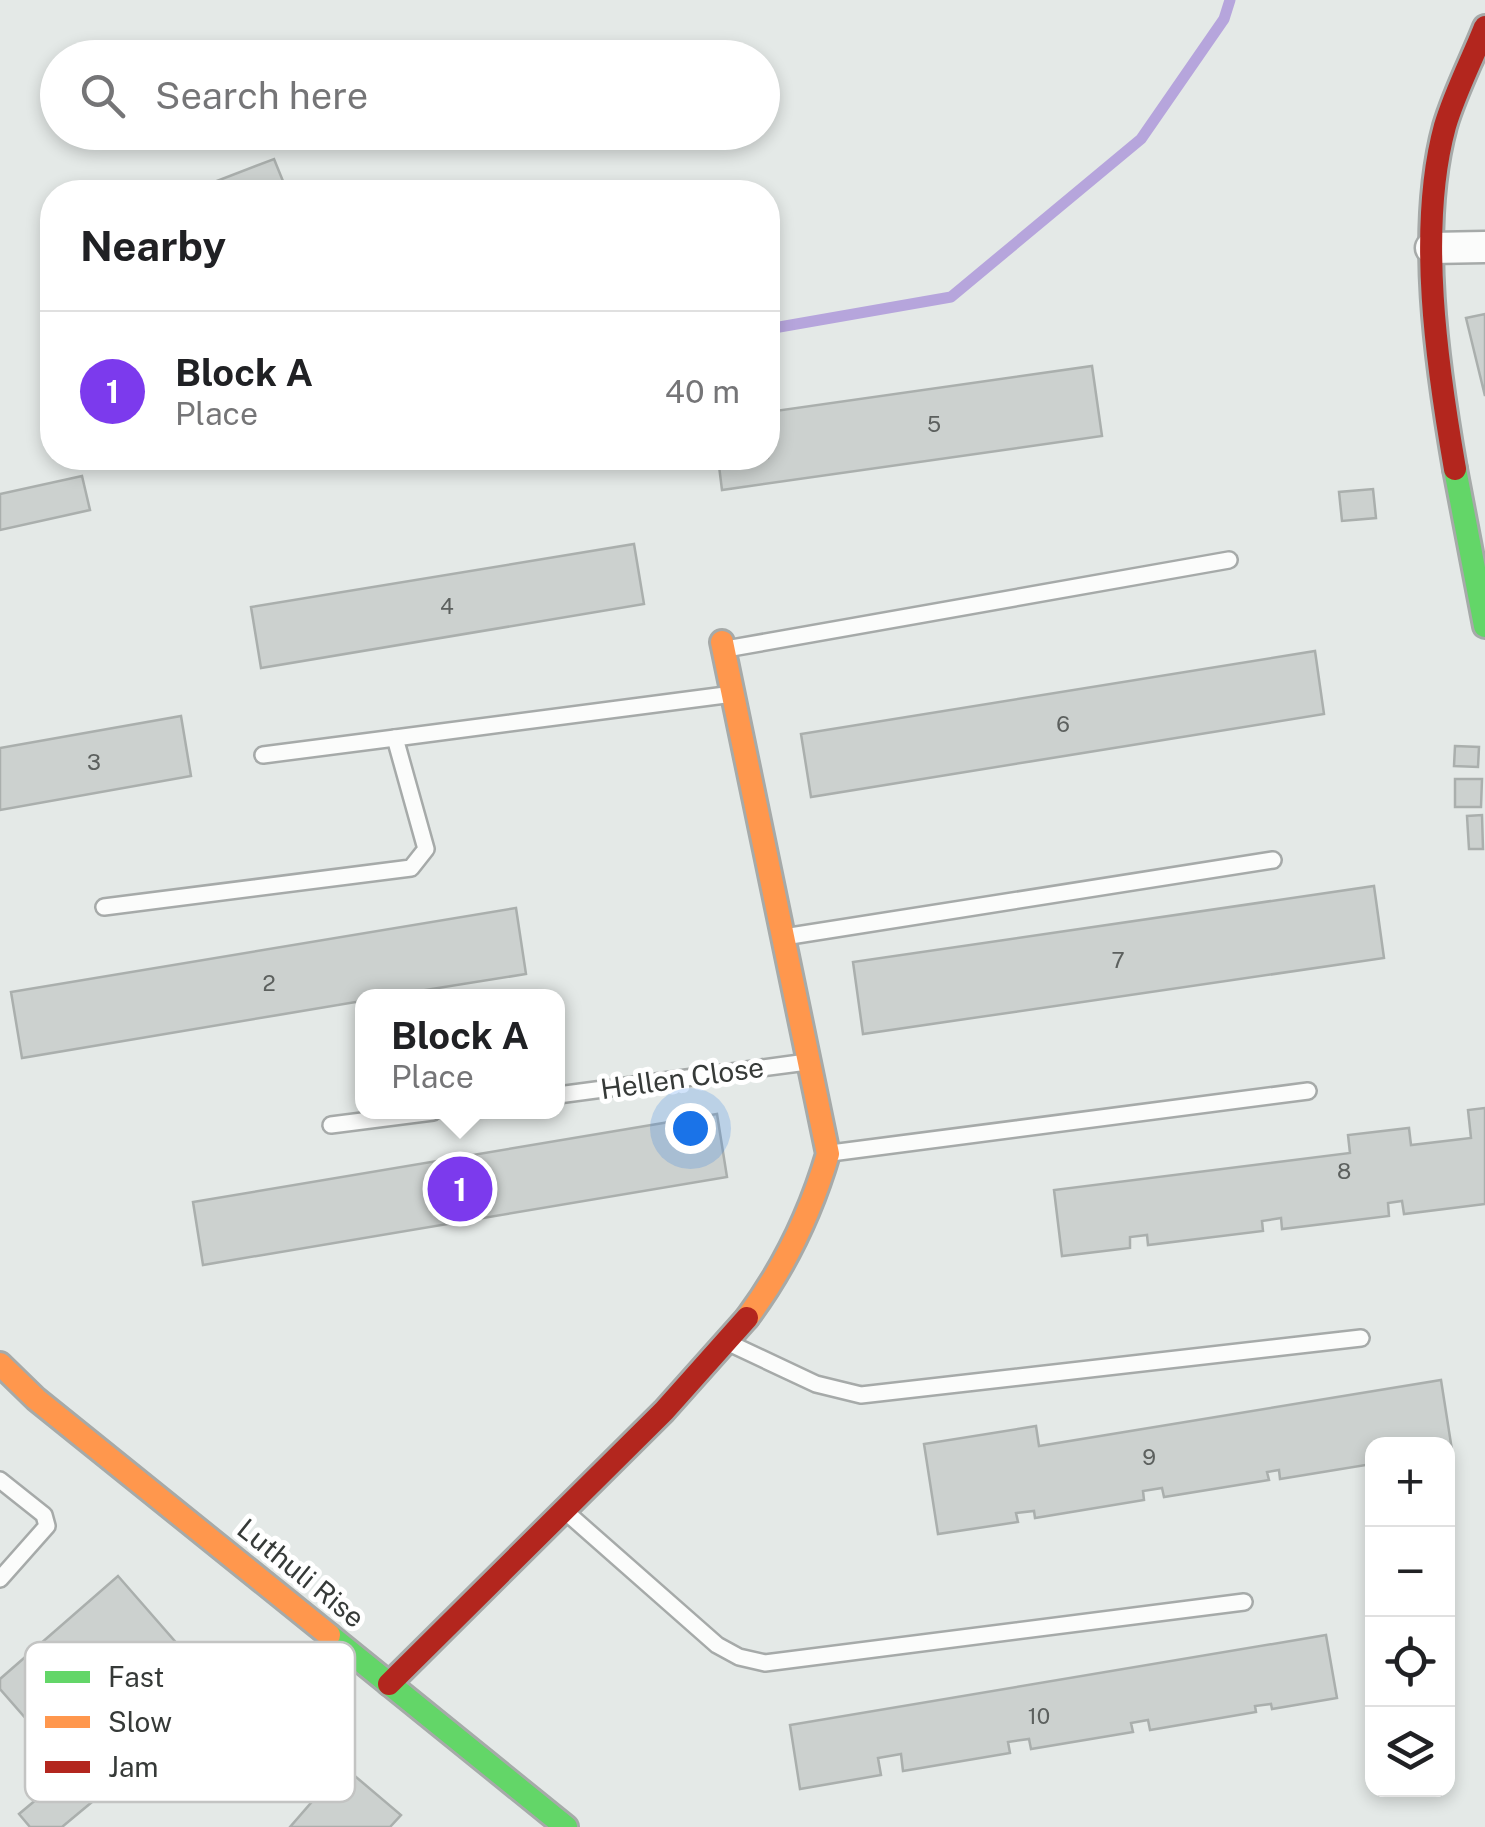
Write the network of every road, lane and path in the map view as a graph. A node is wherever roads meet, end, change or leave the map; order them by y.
1 (1485, 27) edge
2 (1485, 247) edge
3 (1431, 248) junction
4 (1229, 560) dead end
5 (1485, 626) edge
6 (723, 646) joint
7 (735, 694) junction
8 (394, 738) junction
9 (263, 756) dead end
10 (1273, 860) dead end
11 (104, 908) dead end
12 (784, 936) junction
13 (807, 1062) junction
14 (1308, 1091) dead end
15 (565, 1094) edge
16 (378, 1119) edge
17 (331, 1125) dead end
18 (828, 1154) junction
19 (1362, 1338) dead end
20 (730, 1344) junction
21 (0, 1364) edge
22 (0, 1480) edge
23 (564, 1510) junction
24 (0, 1579) edge
25 (1244, 1602) dead end
26 (337, 1642) edge
27 (355, 1656) edge
28 (389, 1684) junction
29 (530, 1816) edge
30 (566, 1827) edge

1 - 3 street
2 - 3 street
3 - 5 street
4 - 6 lane
6 - 7 street
7 - 8 lane
7 - 12 street
8 - 9 lane
8 - 11 lane
10 - 12 lane
12 - 13 street
13 - 15 lane, Hellen Close
13 - 18 street
14 - 18 lane
16 - 17 lane
18 - 20 street
19 - 20 lane
20 - 23 street
21 - 26 street, Luthuli Rise
22 - 24 lane
23 - 25 lane
23 - 28 street
27 - 28 street, Luthuli Rise
28 - 29 street, Luthuli Rise
29 - 30 street, Luthuli Rise

